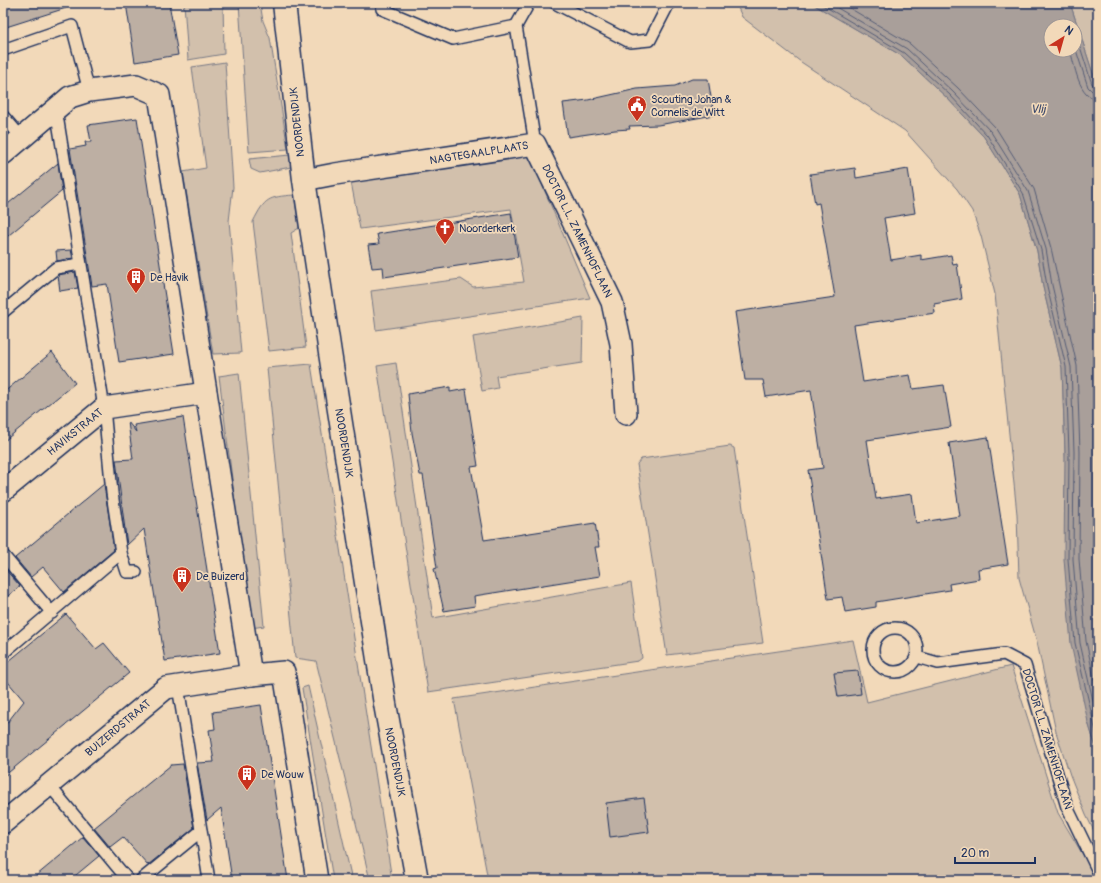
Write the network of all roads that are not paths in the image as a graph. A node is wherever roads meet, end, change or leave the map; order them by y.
1 (284, 3) edge
2 (529, 3) edge
3 (555, 3) edge
4 (669, 3) edge
5 (382, 9) dead end
6 (516, 26) junction
7 (3, 50) edge
8 (72, 99) junction
9 (3, 116) edge
10 (22, 138) junction
11 (535, 144) junction
12 (3, 154) edge
13 (304, 180) junction
14 (80, 264) junction
15 (3, 312) edge
16 (206, 393) junction
17 (104, 408) junction
18 (626, 414) dead end
19 (3, 491) edge
20 (121, 552) junction
21 (3, 555) edge
22 (136, 572) dead end
23 (52, 613) junction
24 (3, 653) edge
25 (917, 657) junction
26 (251, 675) junction
27 (178, 686) junction
28 (50, 785) junction
29 (3, 823) edge
30 (201, 831) junction
31 (1098, 871) edge
32 (128, 880) edge
33 (142, 880) edge
34 (209, 880) edge
35 (318, 880) edge
36 (418, 880) edge

1 - 13 street, NOORDENDIJK
2 - 6 lane
3 - 4 lane
5 - 6 lane
6 - 11 lane, NAGTEGAALPLAATS
7 - 8 lane
8 - 10 street
8 - 14 lane
8 - 16 street
9 - 10 lane
10 - 12 street
11 - 13 street, NAGTEGAALPLAATS
11 - 18 street, DOCTOR L.L. ZAMENHOFLAAN
13 - 36 street, NOORDENDIJK
14 - 15 lane
14 - 17 lane
16 - 17 street, HAVIKSTRAAT
16 - 26 street
17 - 19 street, HAVIKSTRAAT
17 - 20 lane
20 - 22 lane
20 - 23 lane
21 - 23 lane
23 - 24 lane
25 - 25 lane
25 - 31 lane, DOCTOR L.L. ZAMENHOFLAAN
26 - 27 street, BUIZERDSTRAAT
26 - 35 street
27 - 28 street, BUIZERDSTRAAT
27 - 30 lane
28 - 29 street, BUIZERDSTRAAT
28 - 32 lane
30 - 33 lane
30 - 34 lane

